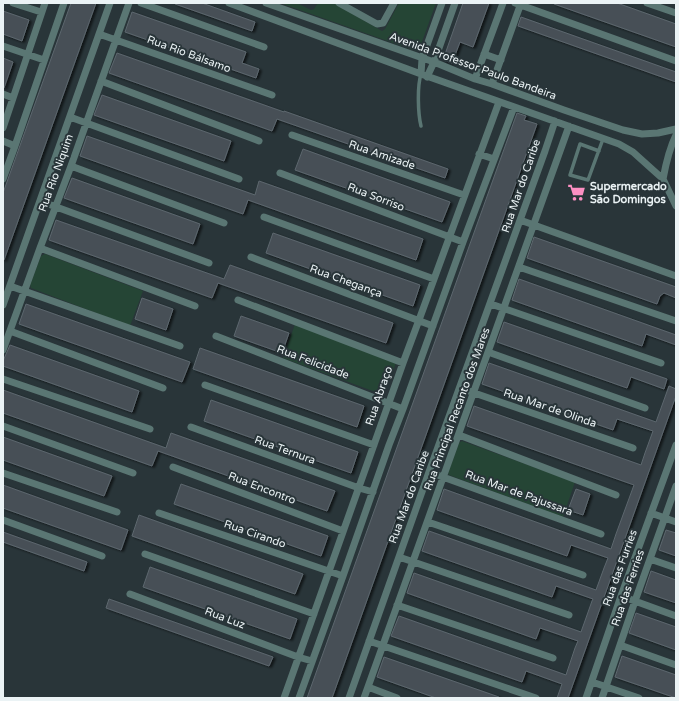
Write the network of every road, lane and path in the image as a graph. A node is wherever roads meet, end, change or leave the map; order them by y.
1 (13, 3) edge
2 (44, 3) edge
3 (64, 3) edge
4 (110, 3) edge
5 (129, 3) edge
6 (140, 3) edge
7 (229, 3) edge
8 (266, 3) edge
9 (339, 3) edge
10 (394, 3) edge
11 (442, 3) edge
12 (455, 3) edge
13 (502, 3) edge
14 (519, 3) edge
15 (647, 3) edge
16 (41, 12) junction
17 (676, 13) edge
18 (99, 34) junction
19 (115, 40) junction
20 (3, 46) edge
21 (264, 47) dead end
22 (484, 54) junction
23 (28, 55) junction
24 (422, 59) junction
25 (44, 60) junction
26 (501, 60) junction
27 (676, 61) edge
28 (434, 62) junction
29 (424, 75) junction
30 (475, 79) junction
31 (101, 81) junction
32 (492, 84) junction
33 (3, 94) edge
34 (272, 95) dead end
35 (13, 98) junction
36 (499, 102) junction
37 (514, 107) junction
38 (70, 118) junction
39 (555, 121) junction
40 (86, 124) junction
41 (421, 126) dead end
42 (570, 126) junction
43 (3, 128) edge
44 (676, 129) edge
45 (292, 135) dead end
46 (676, 135) edge
47 (603, 138) junction
48 (3, 141) edge
49 (260, 141) dead end
50 (15, 146) junction
51 (545, 151) junction
52 (599, 151) junction
53 (479, 154) junction
54 (559, 155) junction
55 (494, 160) junction
56 (71, 166) junction
57 (280, 173) dead end
58 (3, 178) edge
59 (239, 179) dead end
60 (663, 179) junction
61 (464, 195) junction
62 (40, 201) junction
63 (676, 206) edge
64 (56, 207) junction
65 (264, 217) dead end
66 (520, 220) junction
67 (224, 223) dead end
68 (534, 225) junction
69 (450, 237) junction
70 (464, 242) junction
71 (40, 248) junction
72 (251, 258) dead end
73 (209, 263) dead end
74 (519, 267) junction
75 (676, 276) edge
76 (434, 279) junction
77 (10, 286) junction
78 (25, 291) junction
79 (238, 300) dead end
80 (491, 304) junction
81 (3, 305) edge
82 (195, 306) dead end
83 (505, 308) junction
84 (419, 320) junction
85 (676, 321) edge
86 (433, 326) junction
87 (10, 331) junction
88 (216, 336) dead end
89 (180, 346) dead end
90 (3, 350) edge
91 (488, 352) junction
92 (402, 363) junction
93 (661, 363) dead end
94 (3, 379) edge
95 (205, 385) dead end
96 (163, 388) dead end
97 (460, 388) junction
98 (474, 393) junction
99 (388, 404) junction
100 (645, 408) dead end
101 (403, 409) junction
102 (3, 426) edge
103 (191, 427) dead end
104 (150, 429) dead end
105 (459, 434) junction
106 (374, 445) junction
107 (676, 445) edge
108 (632, 448) dead end
109 (173, 467) dead end
110 (429, 472) junction
111 (3, 473) edge
112 (133, 473) dead end
113 (443, 478) junction
114 (676, 486) edge
115 (359, 488) junction
116 (373, 492) junction
117 (616, 495) dead end
118 (117, 512) dead end
119 (159, 513) dead end
120 (651, 513) junction
121 (664, 518) junction
122 (3, 520) edge
123 (428, 522) junction
124 (676, 522) edge
125 (343, 531) junction
126 (601, 534) dead end
127 (145, 554) dead end
128 (102, 556) dead end
129 (399, 556) junction
130 (650, 559) junction
131 (413, 561) junction
132 (676, 568) edge
133 (329, 572) junction
134 (583, 575) dead end
135 (343, 576) junction
136 (130, 594) dead end
137 (621, 596) junction
138 (635, 601) junction
139 (397, 605) junction
140 (314, 614) junction
141 (568, 615) dead end
142 (676, 616) edge
143 (369, 641) junction
144 (620, 645) junction
145 (382, 646) junction
146 (298, 657) junction
147 (553, 658) dead end
148 (312, 661) junction
149 (676, 665) edge
150 (592, 682) junction
151 (606, 686) junction
152 (368, 687) junction
153 (284, 698) edge
154 (299, 698) edge
155 (349, 698) edge
156 (364, 698) edge
157 (397, 698) edge
158 (536, 698) edge
159 (586, 698) edge
160 (602, 698) edge
161 (639, 698) edge

1 - 16 street
2 - 16 street
3 - 25 street
4 - 18 street, Rua Rio Niquim
5 - 19 street, Rua Rio Niquim
6 - 21 street
7 - 29 street
8 - 24 street, Avenida Professor Paulo Bandeira
9 - 10 street
11 - 24 street
12 - 28 street
13 - 22 street
14 - 26 street
14 - 27 street
15 - 17 street
16 - 23 street
18 - 19 street, Rua Rio Bálsamo
18 - 38 street, Rua Rio Niquim
19 - 31 street, Rua Rio Niquim
19 - 34 street, Rua Rio Bálsamo
20 - 23 street
22 - 26 street
22 - 30 street
23 - 25 street
23 - 35 street
24 - 28 street, Avenida Professor Paulo Bandeira
24 - 29 street
25 - 50 street
26 - 32 street
28 - 29 street
28 - 30 street, Avenida Professor Paulo Bandeira
29 - 36 street
29 - 41 lane
30 - 32 street, Avenida Professor Paulo Bandeira
31 - 40 street, Rua Rio Niquim
31 - 49 street
32 - 44 street, Avenida Professor Paulo Bandeira
33 - 35 street
35 - 43 street
36 - 37 street
36 - 53 street, Rua Abraço
37 - 39 street
37 - 55 street
38 - 40 street
38 - 62 street, Rua Rio Niquim
39 - 42 street
39 - 51 street, Rua Mar do Caribe
40 - 56 street, Rua Rio Niquim
40 - 59 street
42 - 47 street
42 - 54 street, Rua Principal Recanto dos Mares
45 - 61 street, Rua Amizade
46 - 60 street
47 - 52 lane
47 - 60 street
48 - 50 street
50 - 58 street
51 - 54 street
51 - 66 street, Rua Mar do Caribe
52 - 52 lane
53 - 55 street
53 - 61 street, Rua Abraço
54 - 68 street, Rua Principal Recanto dos Mares
55 - 70 street
56 - 64 street, Rua Rio Niquim
56 - 67 street
57 - 69 street, Rua Sorriso
60 - 63 street
61 - 69 street, Rua Abraço
62 - 64 street
62 - 77 street, Rua Rio Niquim
64 - 71 street, Rua Rio Niquim
64 - 73 street
65 - 76 street
66 - 68 street
66 - 80 street, Rua Mar do Caribe
68 - 74 street, Rua Principal Recanto dos Mares
68 - 75 street
69 - 70 street, Rua Sorriso
69 - 76 street, Rua Abraço
70 - 86 street
71 - 78 street, Rua Rio Niquim
71 - 82 street
72 - 84 street, Rua Chegança
74 - 83 street, Rua Principal Recanto dos Mares
74 - 85 street
76 - 84 street, Rua Abraço
77 - 78 street
77 - 81 street, Rua Rio Niquim
78 - 87 street, Rua Rio Niquim
78 - 89 street
79 - 92 street
80 - 83 street
80 - 97 street, Rua Mar do Caribe
83 - 91 street, Rua Principal Recanto dos Mares
83 - 93 street
84 - 86 street, Rua Chegança
84 - 92 street, Rua Abraço
86 - 101 street
87 - 90 street, Rua Rio Niquim
87 - 96 street
88 - 99 street, Rua Felicidade
91 - 98 street, Rua Principal Recanto dos Mares
91 - 100 street
92 - 99 street, Rua Abraço
94 - 104 street
95 - 106 street
97 - 98 street, Rua Mar de Olinda
97 - 110 street, Rua Mar do Caribe
98 - 105 street, Rua Principal Recanto dos Mares
98 - 108 street, Rua Mar de Olinda
99 - 101 street, Rua Felicidade
99 - 106 street, Rua Abraço
101 - 116 street
102 - 112 street
103 - 115 street, Rua Ternura
105 - 113 street, Rua Principal Recanto dos Mares
105 - 117 street
106 - 115 street, Rua Abraço
107 - 120 street, Rua das Furries
109 - 125 street, Rua Encontro
110 - 113 street, Rua Mar de Pajussara
110 - 129 street, Rua Mar do Caribe
111 - 118 street
113 - 123 street, Rua Principal Recanto dos Mares
113 - 126 street, Rua Mar de Pajussara
114 - 121 street, Rua das Ferries
115 - 116 street, Rua Ternura
115 - 125 street, Rua Abraço
116 - 135 street
119 - 133 street, Rua Cirando
120 - 121 street
120 - 137 street, Rua das Furries
121 - 124 street
121 - 130 street, Rua das Ferries
122 - 128 street
123 - 131 street, Rua Principal Recanto dos Mares
123 - 134 street
125 - 133 street, Rua Abraço
127 - 140 street
129 - 131 street
129 - 143 street, Rua Mar do Caribe
130 - 132 street
130 - 138 street, Rua das Ferries
131 - 139 street, Rua Principal Recanto dos Mares
131 - 141 street
133 - 135 street, Rua Cirando
133 - 140 street, Rua Abraço
135 - 148 street
136 - 146 street, Rua Luz
137 - 138 street
137 - 150 street, Rua das Furries
138 - 142 street
138 - 144 street, Rua das Ferries
139 - 145 street, Rua Principal Recanto dos Mares
139 - 147 street
140 - 146 street, Rua Abraço
143 - 145 street
143 - 155 street, Rua Mar do Caribe
144 - 149 street
144 - 151 street, Rua das Ferries
145 - 152 street, Rua Principal Recanto dos Mares
145 - 158 street
146 - 148 street, Rua Luz
146 - 153 street, Rua Abraço
148 - 154 street
150 - 151 street
150 - 159 street, Rua das Furries
151 - 160 street, Rua das Ferries
151 - 161 street
152 - 156 street, Rua Principal Recanto dos Mares
152 - 157 street

